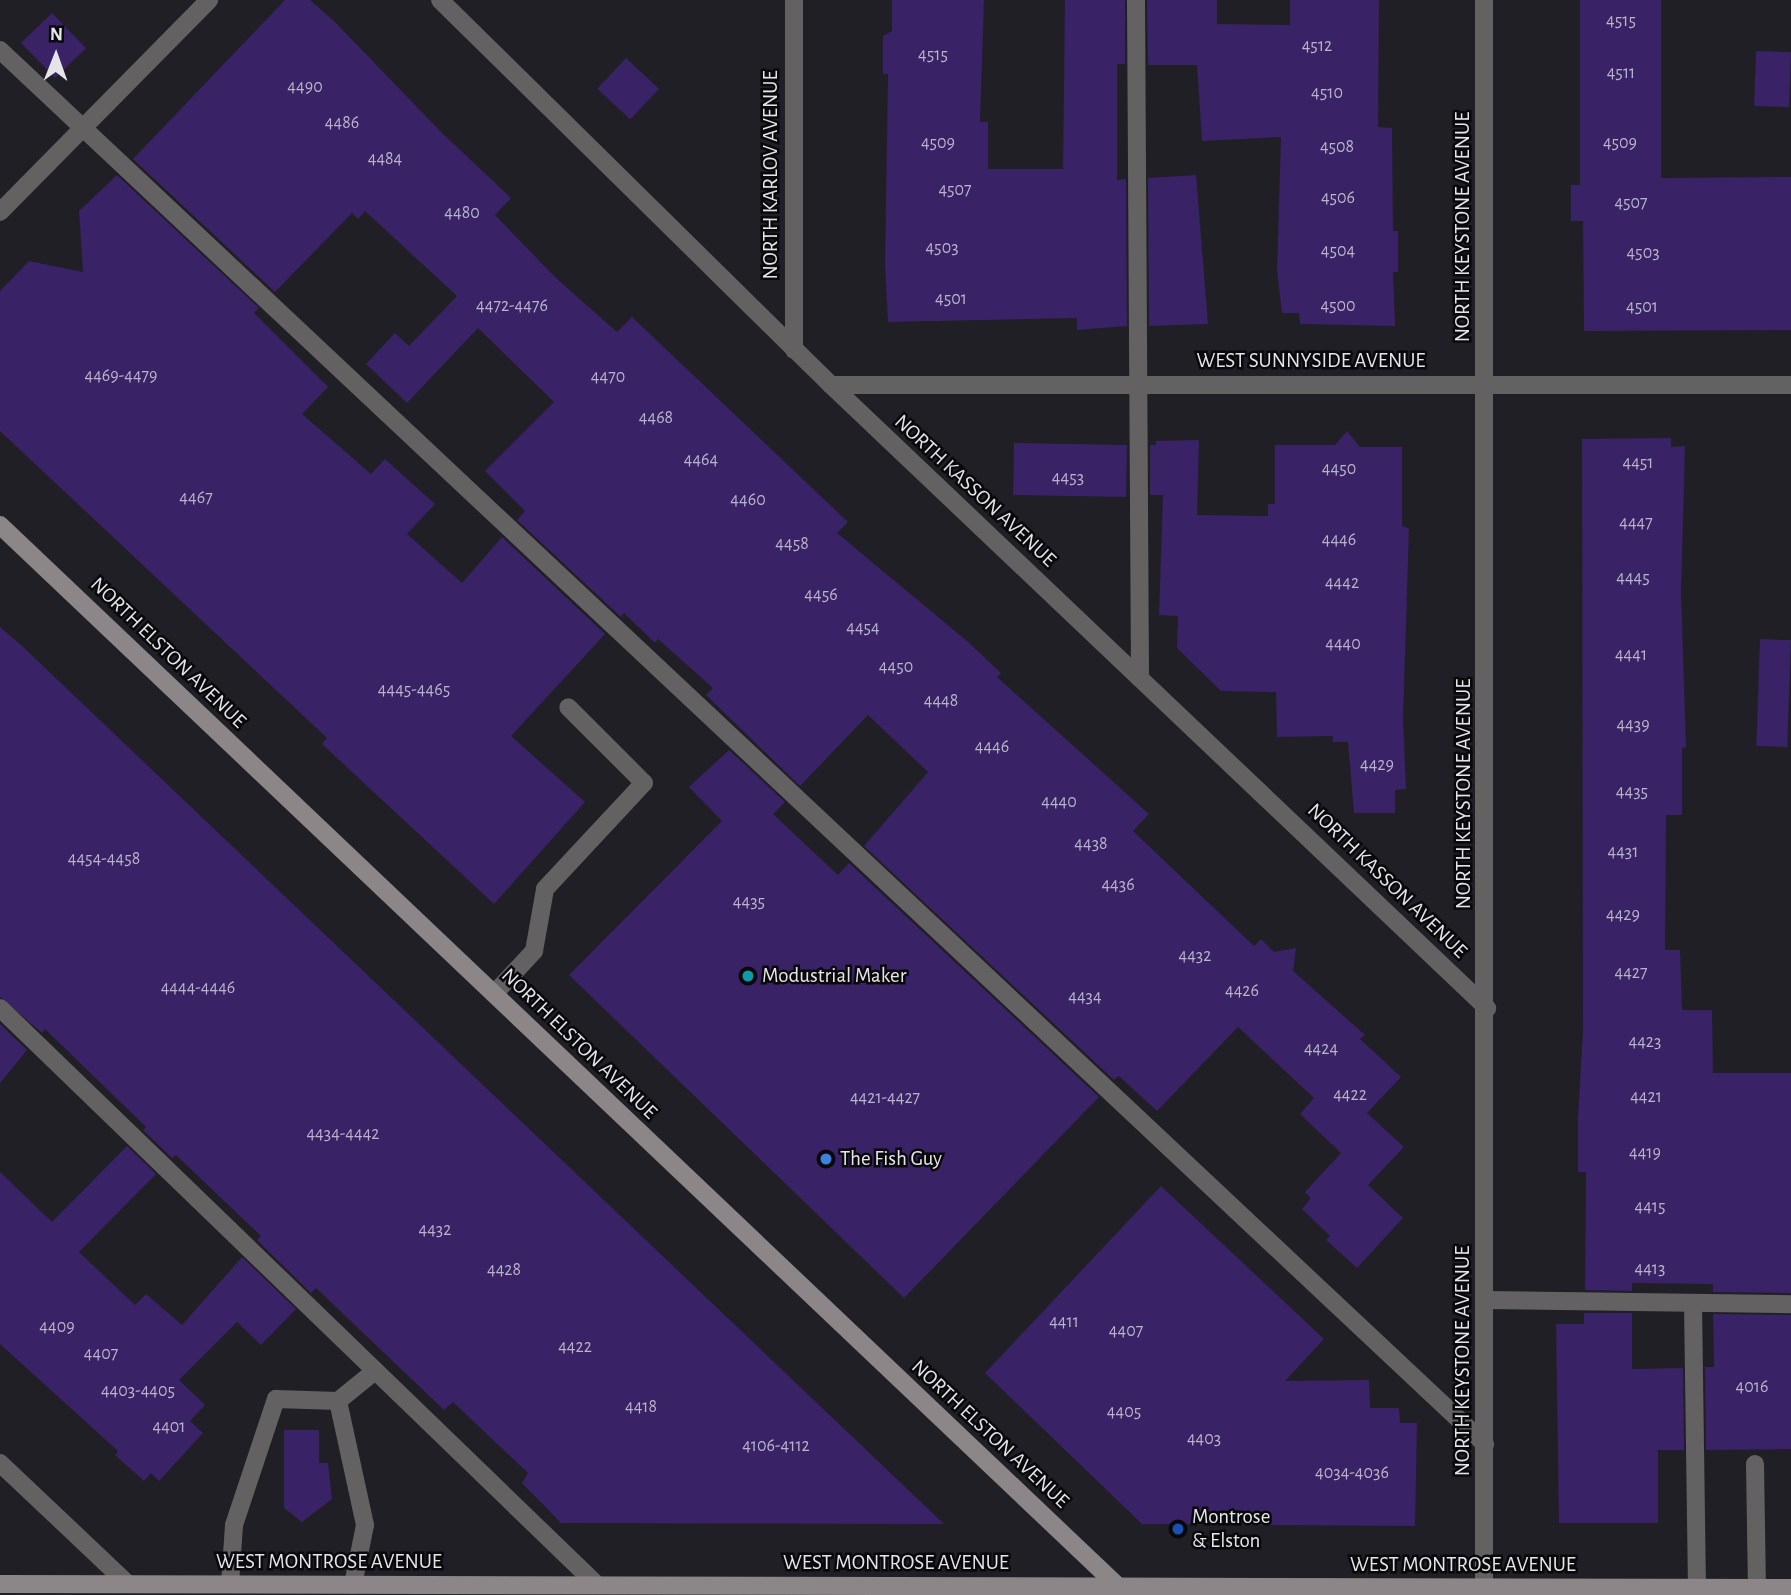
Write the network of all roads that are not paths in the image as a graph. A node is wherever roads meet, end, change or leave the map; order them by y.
1 (209, 0) edge
2 (440, 0) edge
3 (794, 0) edge
4 (1136, 0) edge
5 (1484, 0) edge
6 (0, 50) edge
7 (81, 129) junction
8 (0, 212) edge
9 (794, 350) junction
10 (1487, 383) junction
11 (1138, 384) junction
12 (1791, 384) edge
13 (831, 386) junction
14 (0, 525) edge
15 (1140, 678) junction
16 (568, 707) dead end
17 (494, 994) junction
18 (0, 1008) edge
19 (1487, 1008) junction
20 (1486, 1300) junction
21 (1693, 1303) junction
22 (1791, 1304) edge
23 (375, 1371) junction
24 (338, 1401) junction
25 (1485, 1444) junction
26 (0, 1463) edge
27 (1755, 1464) dead end
28 (0, 1584) edge
29 (128, 1584) junction
30 (230, 1584) junction
31 (597, 1585) junction
32 (346, 1588) edge
33 (1484, 1588) junction
34 (1697, 1588) junction
35 (1757, 1588) junction
36 (1791, 1588) edge
37 (635, 1590) edge
38 (863, 1590) edge
39 (1123, 1591) edge

1 - 7 street
2 - 9 street, NORTH KASSON AVENUE
3 - 9 street, NORTH KARLOV AVENUE
4 - 11 street
5 - 10 street, NORTH KEYSTONE AVENUE
6 - 7 street
7 - 8 street
7 - 25 street
9 - 13 street, NORTH KASSON AVENUE
10 - 11 street, WEST SUNNYSIDE AVENUE
10 - 12 street, WEST SUNNYSIDE AVENUE
10 - 19 street, NORTH KEYSTONE AVENUE
11 - 13 street, WEST SUNNYSIDE AVENUE
11 - 15 street
13 - 15 street, NORTH KASSON AVENUE
14 - 17 main road, NORTH ELSTON AVENUE
15 - 19 street, NORTH KASSON AVENUE
16 - 17 street
17 - 39 main road, NORTH ELSTON AVENUE
18 - 23 street
19 - 20 street, NORTH KEYSTONE AVENUE
20 - 21 street
20 - 25 street, NORTH KEYSTONE AVENUE
21 - 22 street
21 - 34 street
23 - 24 street
23 - 31 street
24 - 30 street
24 - 32 street
25 - 33 street, NORTH KEYSTONE AVENUE
26 - 29 street
27 - 35 street
28 - 29 main road, WEST MONTROSE AVENUE
29 - 30 main road, WEST MONTROSE AVENUE
30 - 32 main road, WEST MONTROSE AVENUE
31 - 32 main road, WEST MONTROSE AVENUE
31 - 37 main road, WEST MONTROSE AVENUE
33 - 34 main road, WEST MONTROSE AVENUE
33 - 39 main road, WEST MONTROSE AVENUE
34 - 35 main road, WEST MONTROSE AVENUE
35 - 36 main road, WEST MONTROSE AVENUE
37 - 38 main road, WEST MONTROSE AVENUE
38 - 39 main road, WEST MONTROSE AVENUE

